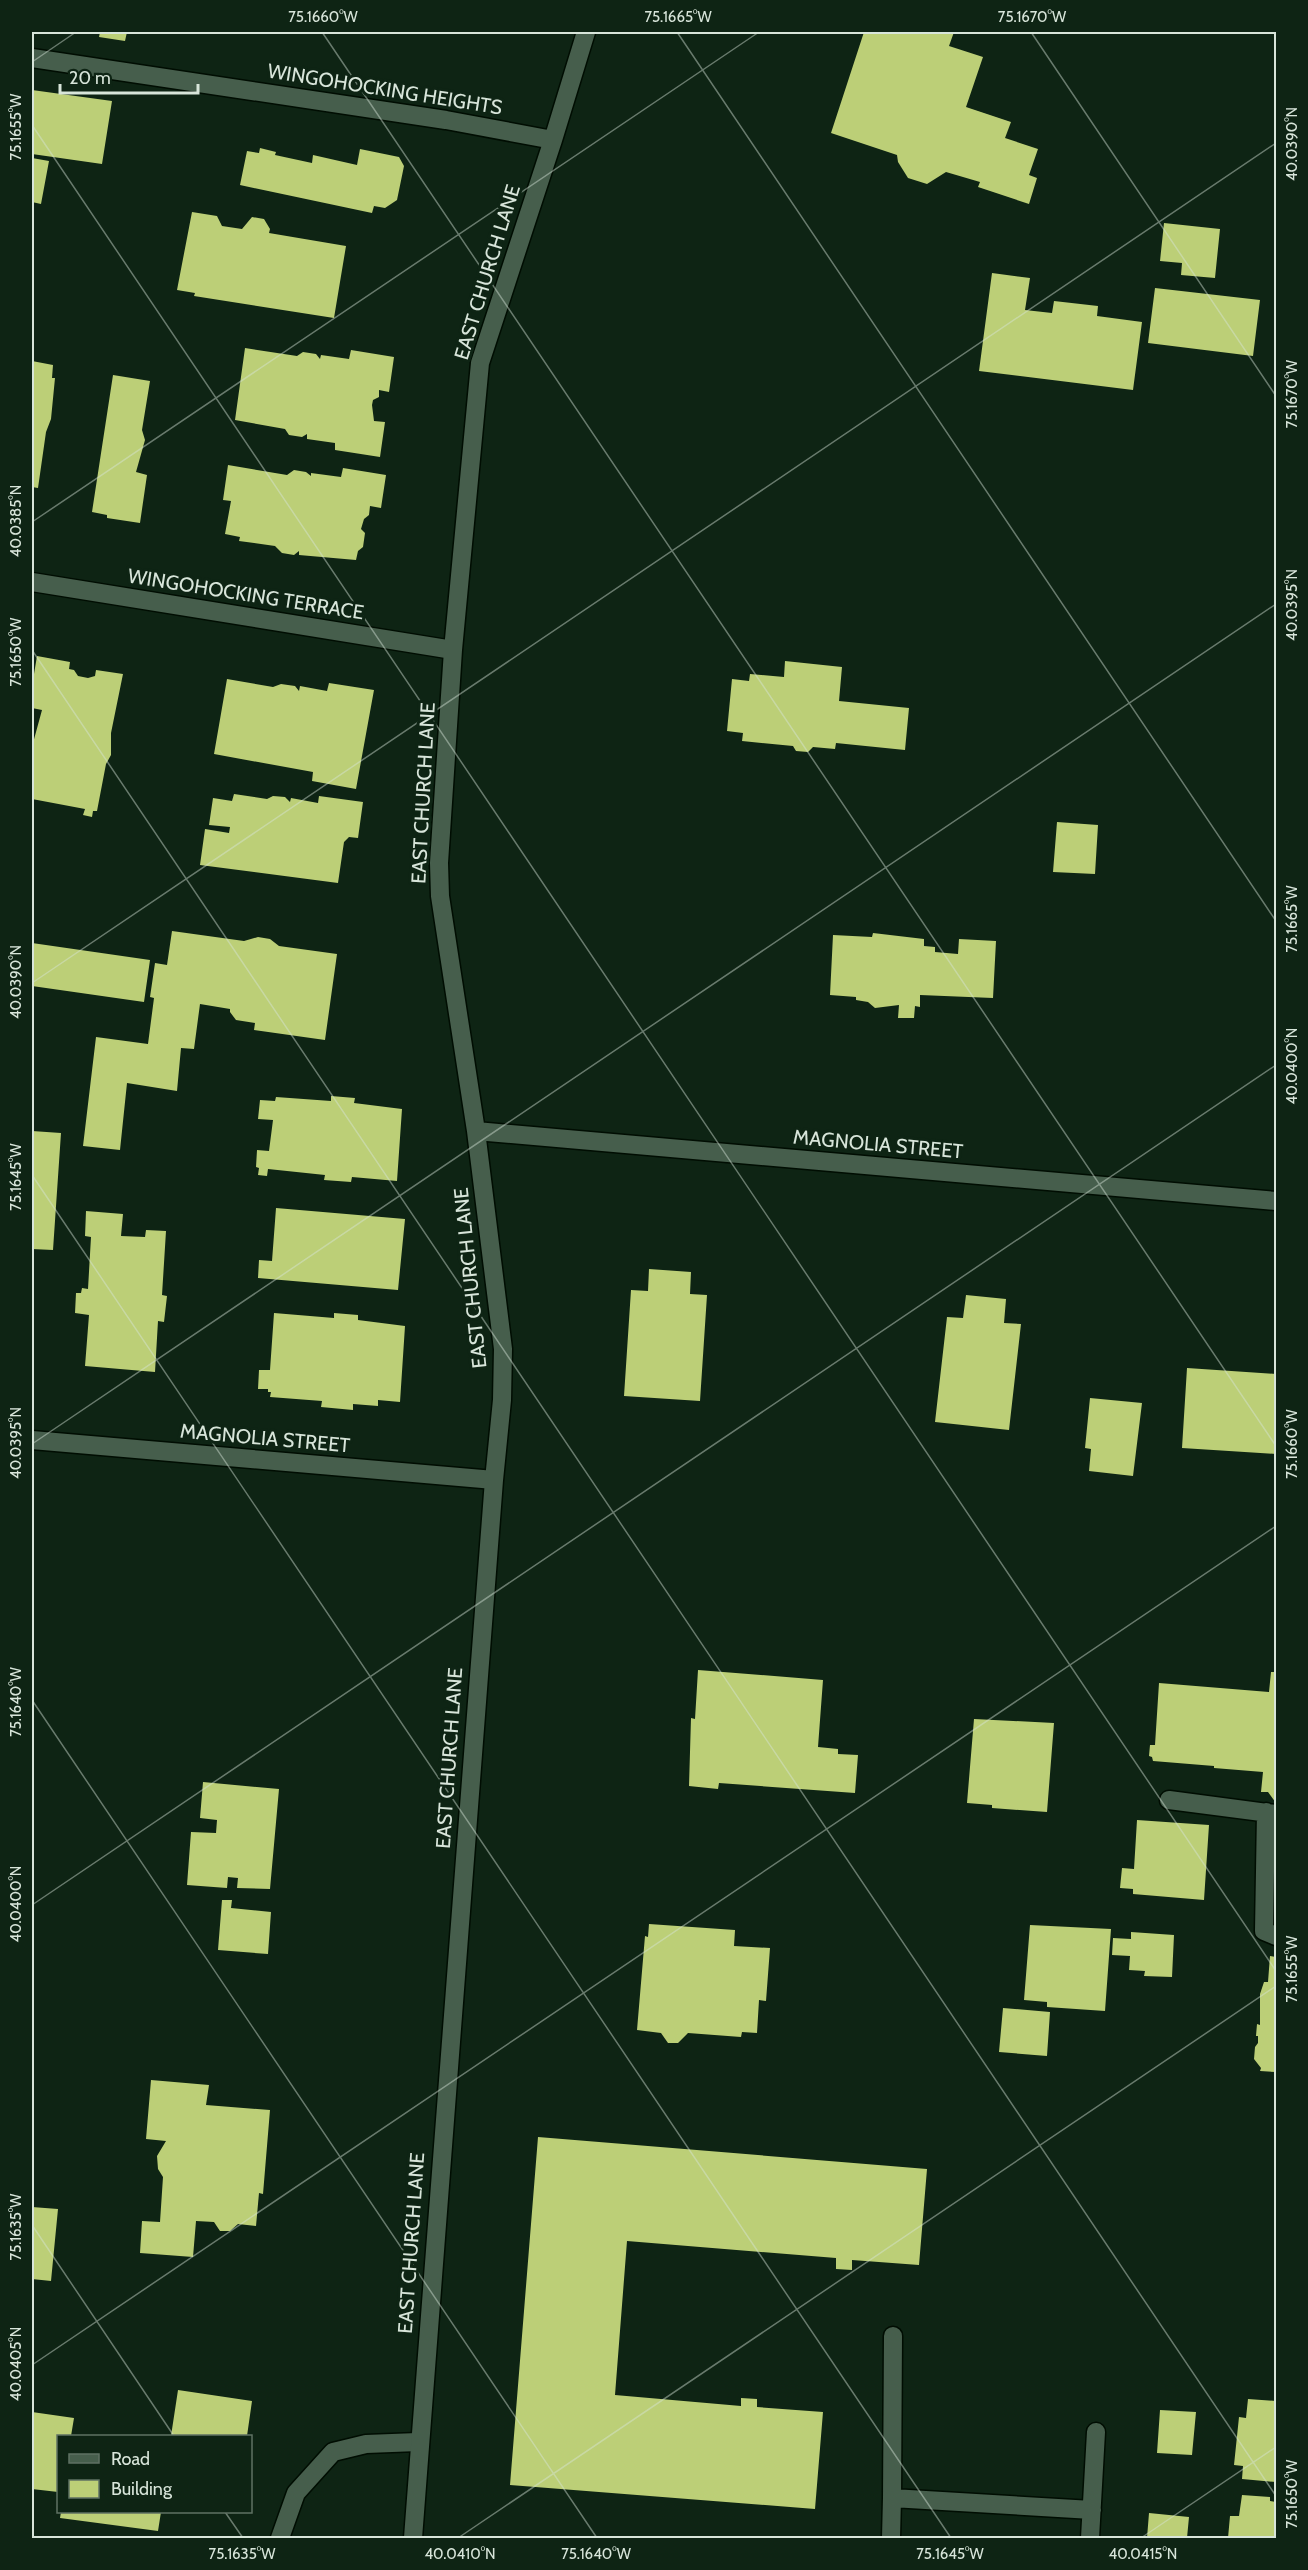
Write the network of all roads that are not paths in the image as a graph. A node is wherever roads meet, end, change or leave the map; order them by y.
1 (586, 32) edge
2 (32, 58) edge
3 (553, 140) junction
4 (32, 582) edge
5 (453, 650) junction
6 (476, 1131) junction
7 (1276, 1201) edge
8 (32, 1440) edge
9 (494, 1480) junction
10 (1169, 1800) dead end
11 (1271, 1813) edge
12 (1276, 1936) edge
13 (893, 2336) dead end
14 (1096, 2432) dead end
15 (418, 2442) junction
16 (892, 2498) junction
17 (1092, 2510) junction
18 (280, 2538) edge
19 (413, 2538) edge
20 (891, 2538) edge
21 (1090, 2538) edge

1 - 3 street, EAST CHURCH LANE
2 - 3 street, WINGOHOCKING HEIGHTS
3 - 5 street, EAST CHURCH LANE
4 - 5 street, WINGOHOCKING TERRACE
5 - 6 street, EAST CHURCH LANE
6 - 7 street, MAGNOLIA STREET
6 - 9 street, EAST CHURCH LANE
8 - 9 street, MAGNOLIA STREET
9 - 15 street, EAST CHURCH LANE
10 - 11 street
11 - 12 street
13 - 16 street
14 - 17 street
15 - 18 street
15 - 19 street, EAST CHURCH LANE
16 - 17 street
16 - 20 street
17 - 21 street

